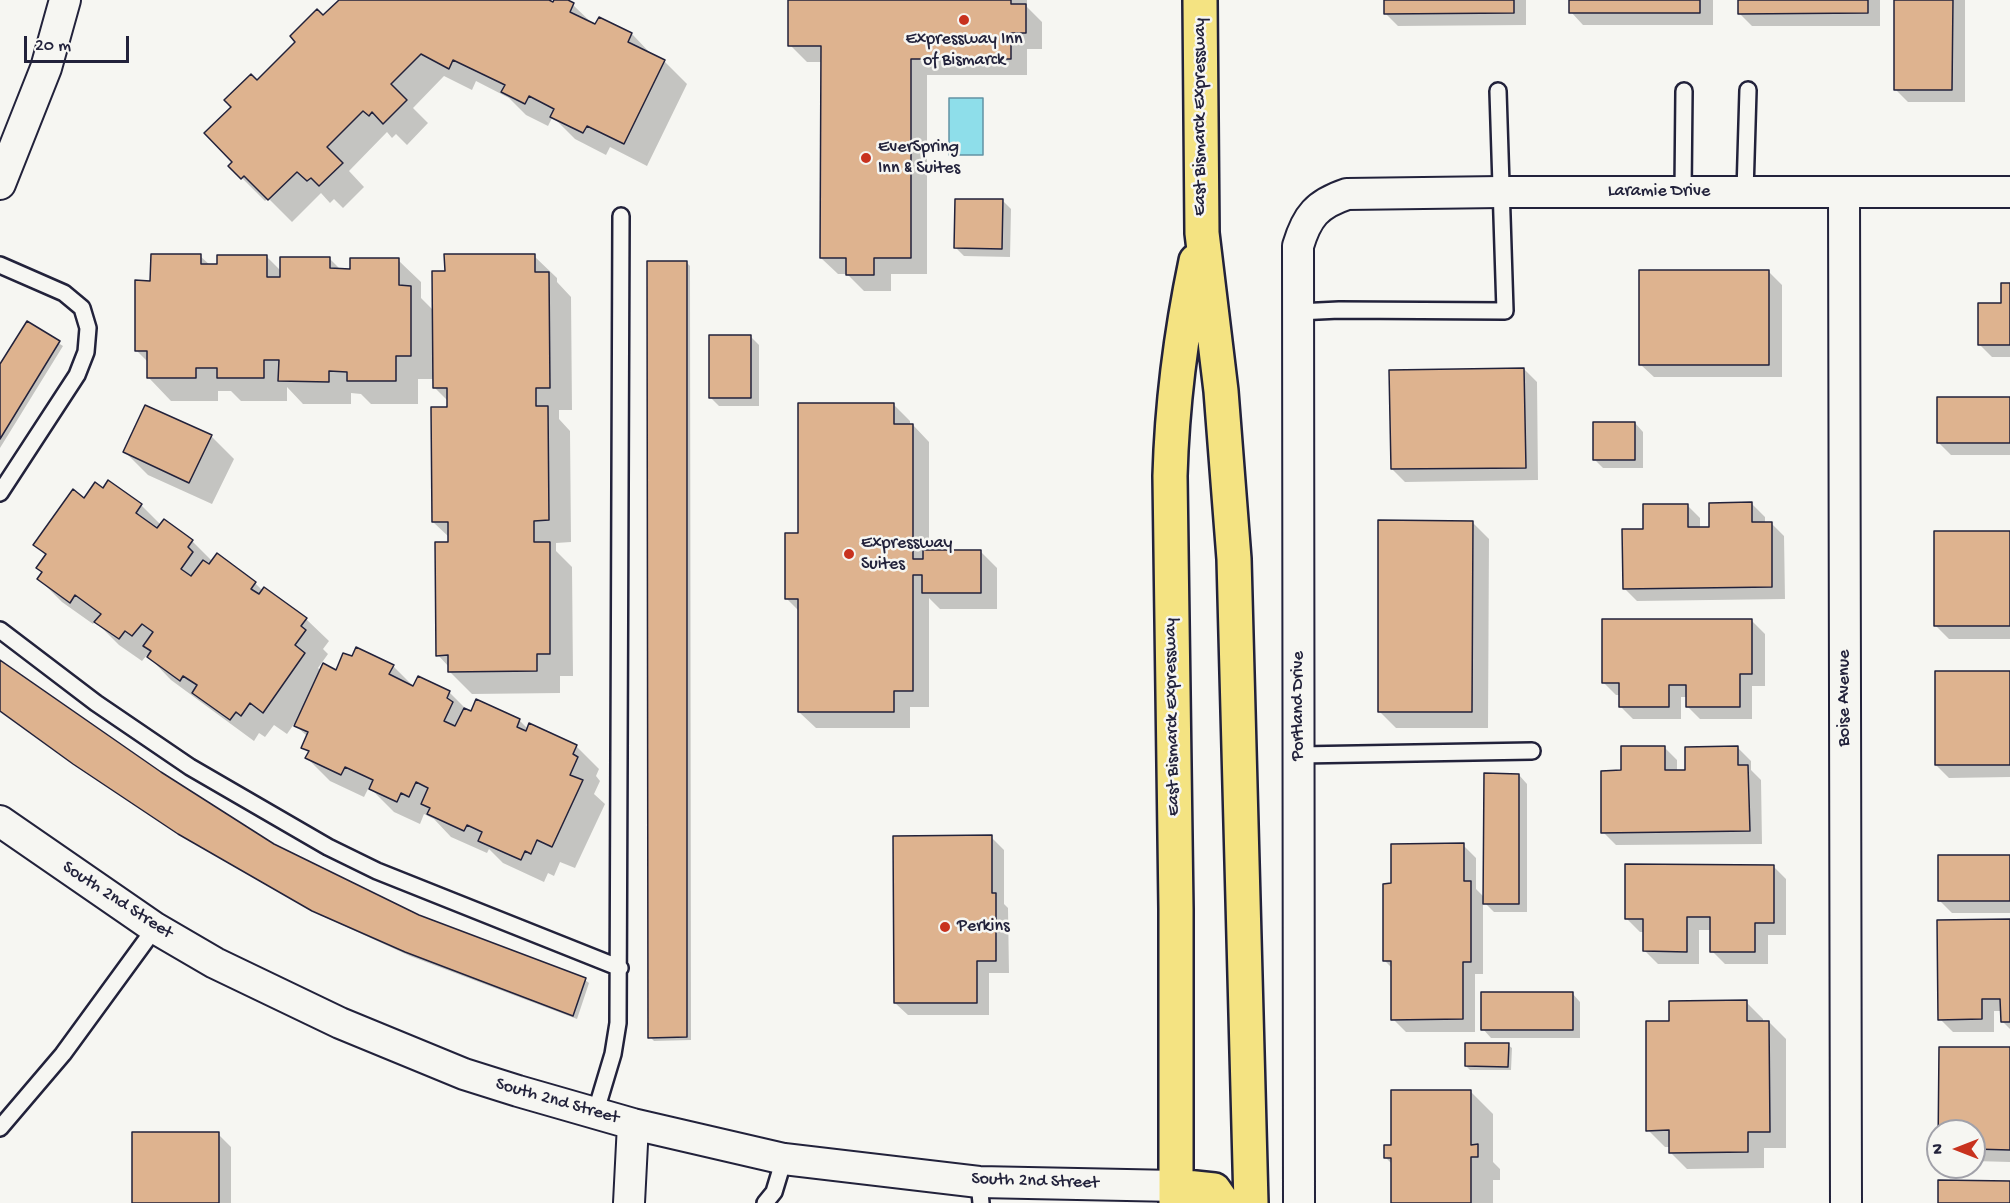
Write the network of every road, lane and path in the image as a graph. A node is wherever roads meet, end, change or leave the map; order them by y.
1 (65, 0) edge
2 (1200, 0) edge
3 (1748, 90) dead end
4 (1497, 91) dead end
5 (1684, 92) dead end
6 (0, 184) edge
7 (1500, 192) junction
8 (1683, 192) junction
9 (1745, 192) junction
10 (1845, 192) junction
11 (2010, 192) edge
12 (1313, 212) joint
13 (621, 216) dead end
14 (1202, 233) junction
15 (0, 265) edge
16 (1298, 312) junction
17 (0, 493) edge
18 (0, 630) edge
19 (1532, 751) dead end
20 (1299, 755) junction
21 (0, 821) edge
22 (155, 928) junction
23 (620, 968) junction
24 (596, 1114) junction
25 (633, 1124) junction
26 (0, 1128) edge
27 (784, 1159) junction
28 (980, 1192) edge
29 (1176, 1194) edge
30 (772, 1200) edge
31 (629, 1203) edge
32 (1223, 1203) edge
33 (1251, 1203) edge
34 (1299, 1203) edge
35 (1846, 1203) edge

1 - 6 street
2 - 14 main road, East Bismarck Expressway
3 - 9 lane
4 - 7 lane
5 - 8 lane
7 - 8 street, Laramie Drive
7 - 12 street, Laramie Drive
7 - 16 lane
8 - 9 street, Laramie Drive
9 - 10 street, Laramie Drive
10 - 11 street, Laramie Drive
10 - 35 street, Boise Avenue
12 - 16 street, Portland Drive
13 - 23 lane
14 - 29 main road, East Bismarck Expressway
14 - 33 main road, East Bismarck Expressway
15 - 17 lane
16 - 20 street, Portland Drive
18 - 23 lane
19 - 20 lane
20 - 34 street, Portland Drive
21 - 22 street, South 2nd Street
22 - 24 street, South 2nd Street
22 - 26 lane
23 - 24 lane
24 - 25 street, South 2nd Street
25 - 27 street, South 2nd Street
25 - 31 street
27 - 28 street, South 2nd Street
27 - 30 lane
28 - 29 street, South 2nd Street
29 - 32 main road

